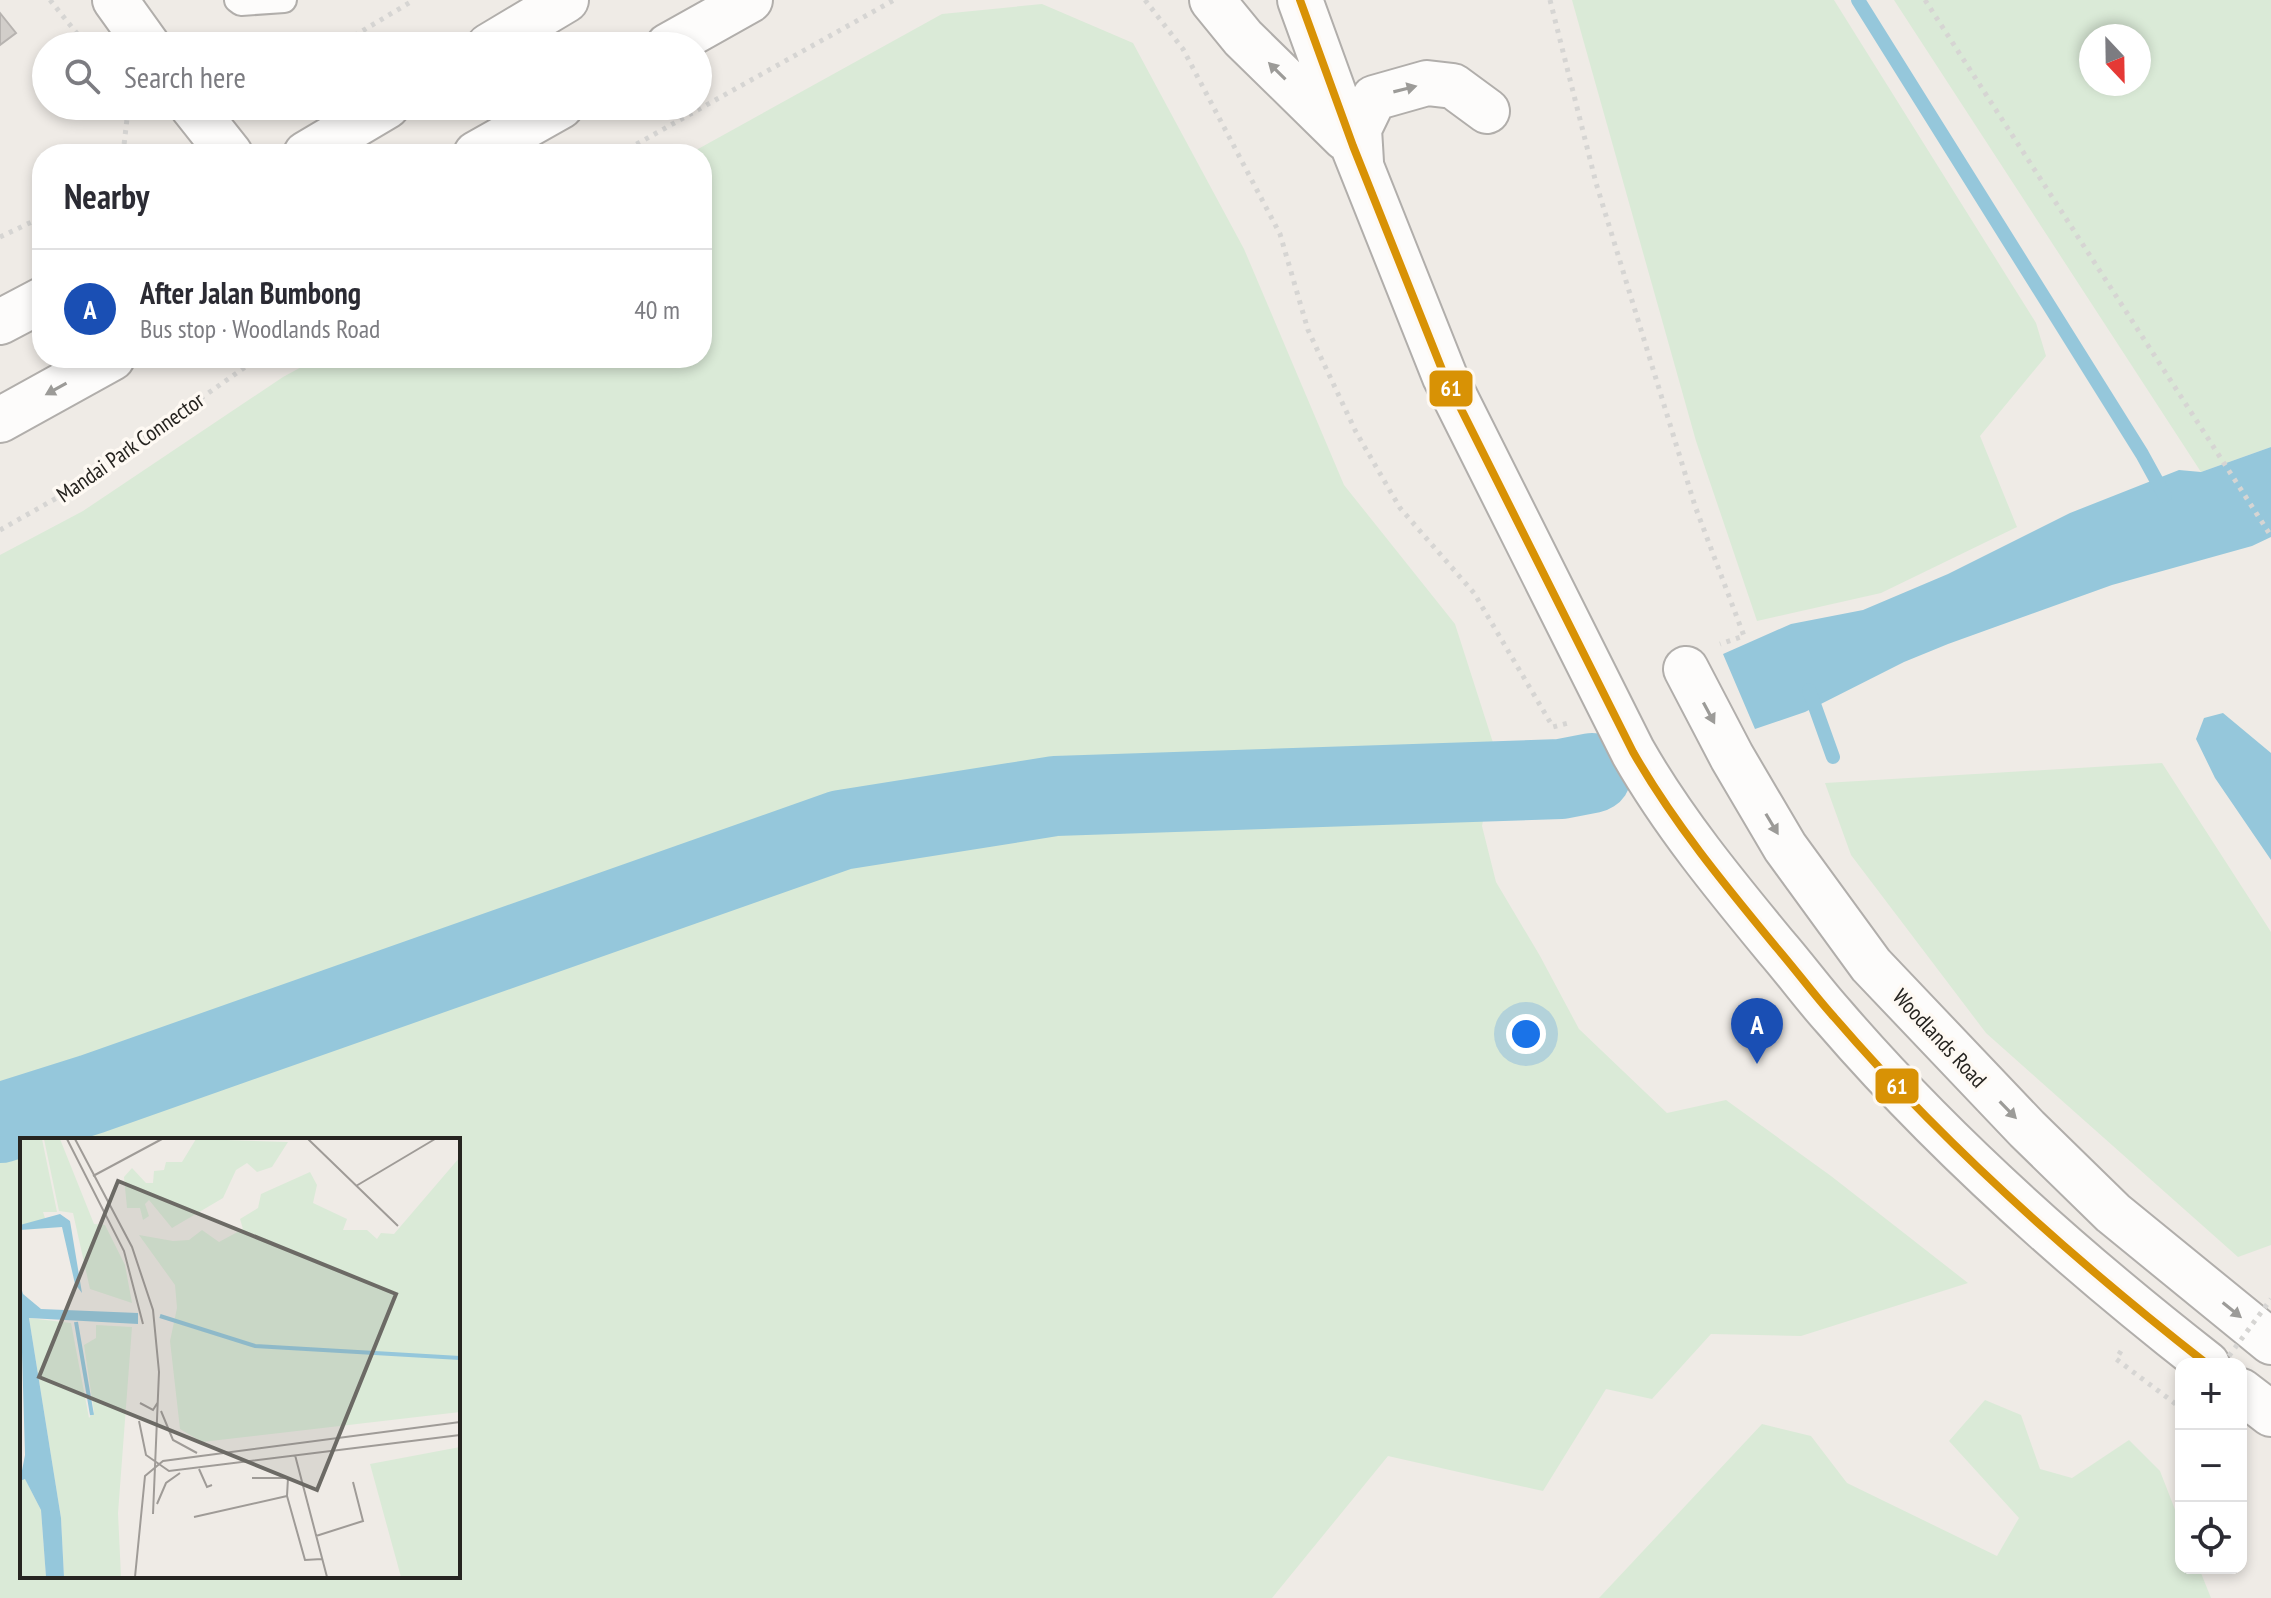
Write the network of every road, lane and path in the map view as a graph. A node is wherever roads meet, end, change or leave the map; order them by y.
1 (50, 0) edge
2 (115, 0) edge
3 (237, 0) edge
4 (284, 0) edge
5 (414, 0) edge
6 (566, 0) edge
7 (750, 0) edge
8 (894, 0) edge
9 (1145, 0) edge
10 (1212, 0) edge
11 (1300, 0) edge
12 (1550, 0) edge
13 (1925, 0) edge
14 (76, 32) edge
15 (138, 32) edge
16 (360, 32) edge
17 (512, 32) edge
18 (693, 32) edge
19 (712, 102) edge
20 (1487, 111) dead end
21 (127, 120) edge
22 (203, 120) edge
23 (363, 120) edge
24 (536, 120) edge
25 (680, 120) edge
26 (124, 144) edge
27 (222, 144) edge
28 (323, 144) edge
29 (494, 144) edge
30 (637, 144) edge
31 (1357, 157) junction
32 (32, 222) edge
33 (0, 237) edge
34 (32, 305) edge
35 (0, 322) edge
36 (94, 368) edge
37 (244, 368) edge
38 (0, 420) edge
39 (0, 530) edge
40 (2271, 536) edge
41 (1744, 636) dead end
42 (1686, 669) dead end
43 (1595, 712) junction
44 (2271, 1299) edge
45 (2271, 1342) edge
46 (2200, 1358) edge
47 (2227, 1358) edge
48 (2116, 1359) dead end
49 (2247, 1396) edge
50 (2175, 1403) edge
51 (2271, 1414) edge

1 - 14 path
2 - 15 main road
3 - 4 lane
5 - 16 path
6 - 17 main road
7 - 18 main road
8 - 19 path
9 - 43 path
31 -> 10 main road
11 - 31 main road
12 - 41 path
13 - 40 path
31 -> 20 main road
21 - 26 path
22 - 27 main road
23 - 28 main road
24 - 29 main road
25 - 30 path
31 - 43 main road
32 - 33 path
34 - 35 main road
36 -> 38 main road
37 - 39 path, Mandai Park Connector
42 -> 45 main road, Woodlands Road
43 - 46 main road
44 - 47 path, bridge
48 - 50 path
49 - 51 main road

